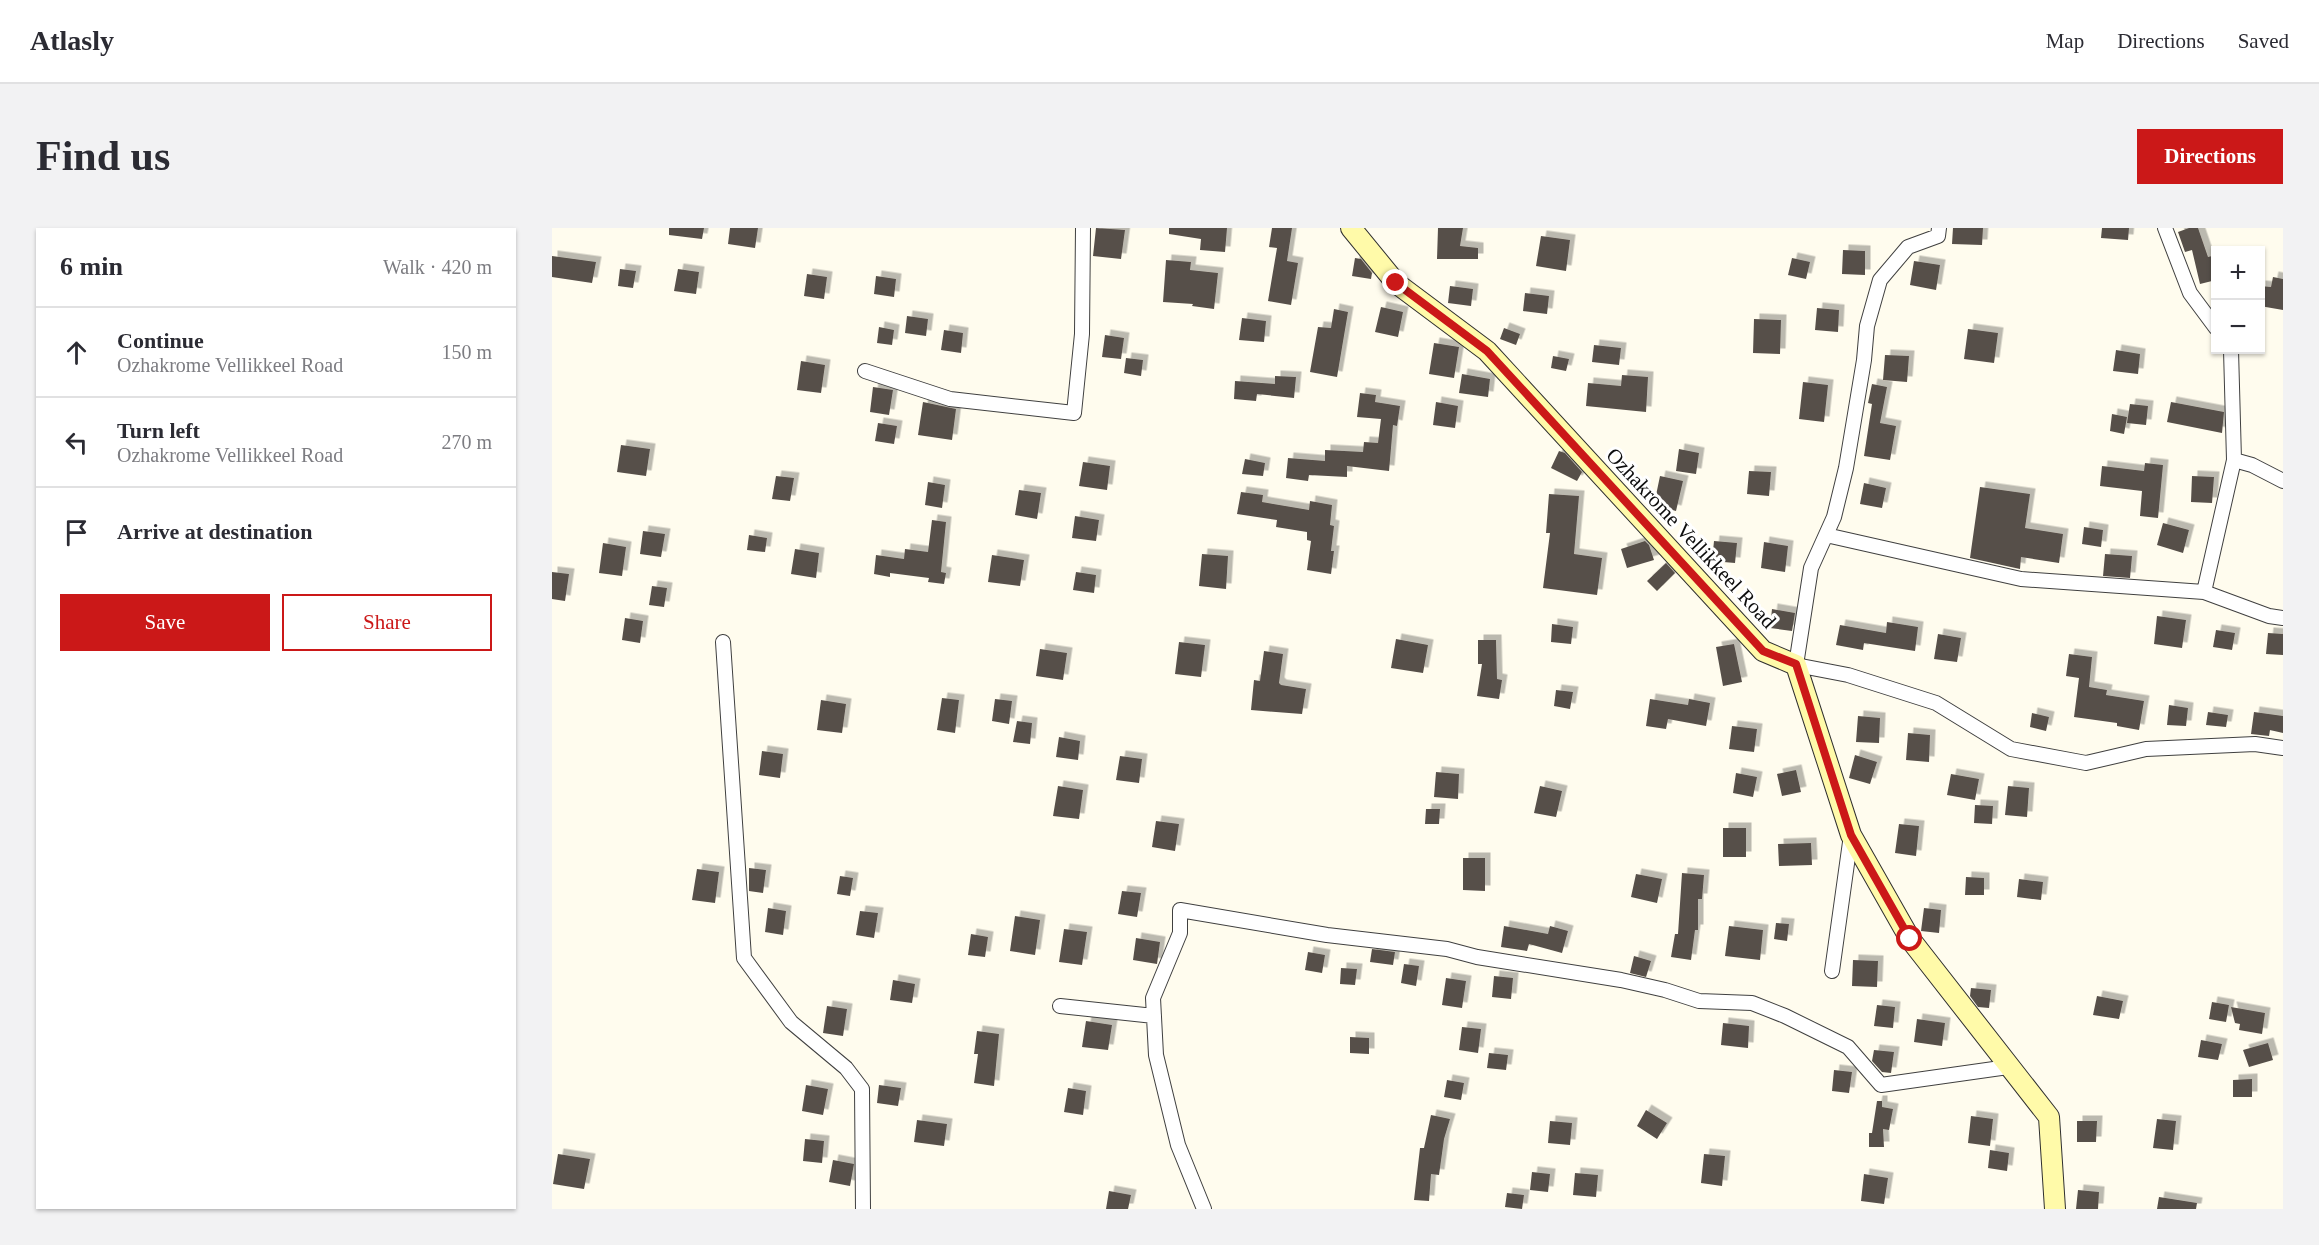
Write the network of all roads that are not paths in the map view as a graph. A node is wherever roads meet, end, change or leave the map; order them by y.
1 (1083, 228) edge
2 (1351, 228) edge
3 (1939, 228) edge
4 (2164, 228) edge
5 (2211, 321) edge
6 (2230, 354) edge
7 (865, 371) dead end
8 (2234, 460) junction
9 (2283, 481) edge
10 (1826, 535) junction
11 (2204, 592) junction
12 (2283, 618) edge
13 (723, 642) dead end
14 (1796, 664) junction
15 (2283, 748) edge
16 (1851, 835) junction
17 (1832, 971) dead end
18 (1060, 1006) dead end
19 (1154, 1016) junction
20 (2008, 1067) junction
21 (863, 1209) edge
22 (1204, 1209) edge
23 (2055, 1209) edge

1 - 7 street
2 - 14 main road, Ozhakrome Vellikkeel Road
3 - 10 street
4 - 5 street
6 - 8 street
8 - 9 street
8 - 11 street
10 - 11 street
10 - 14 street
11 - 12 street
13 - 21 street
14 - 15 street
14 - 16 main road
16 - 17 street
16 - 20 main road
18 - 19 street
19 - 20 street
19 - 22 street
20 - 23 main road

